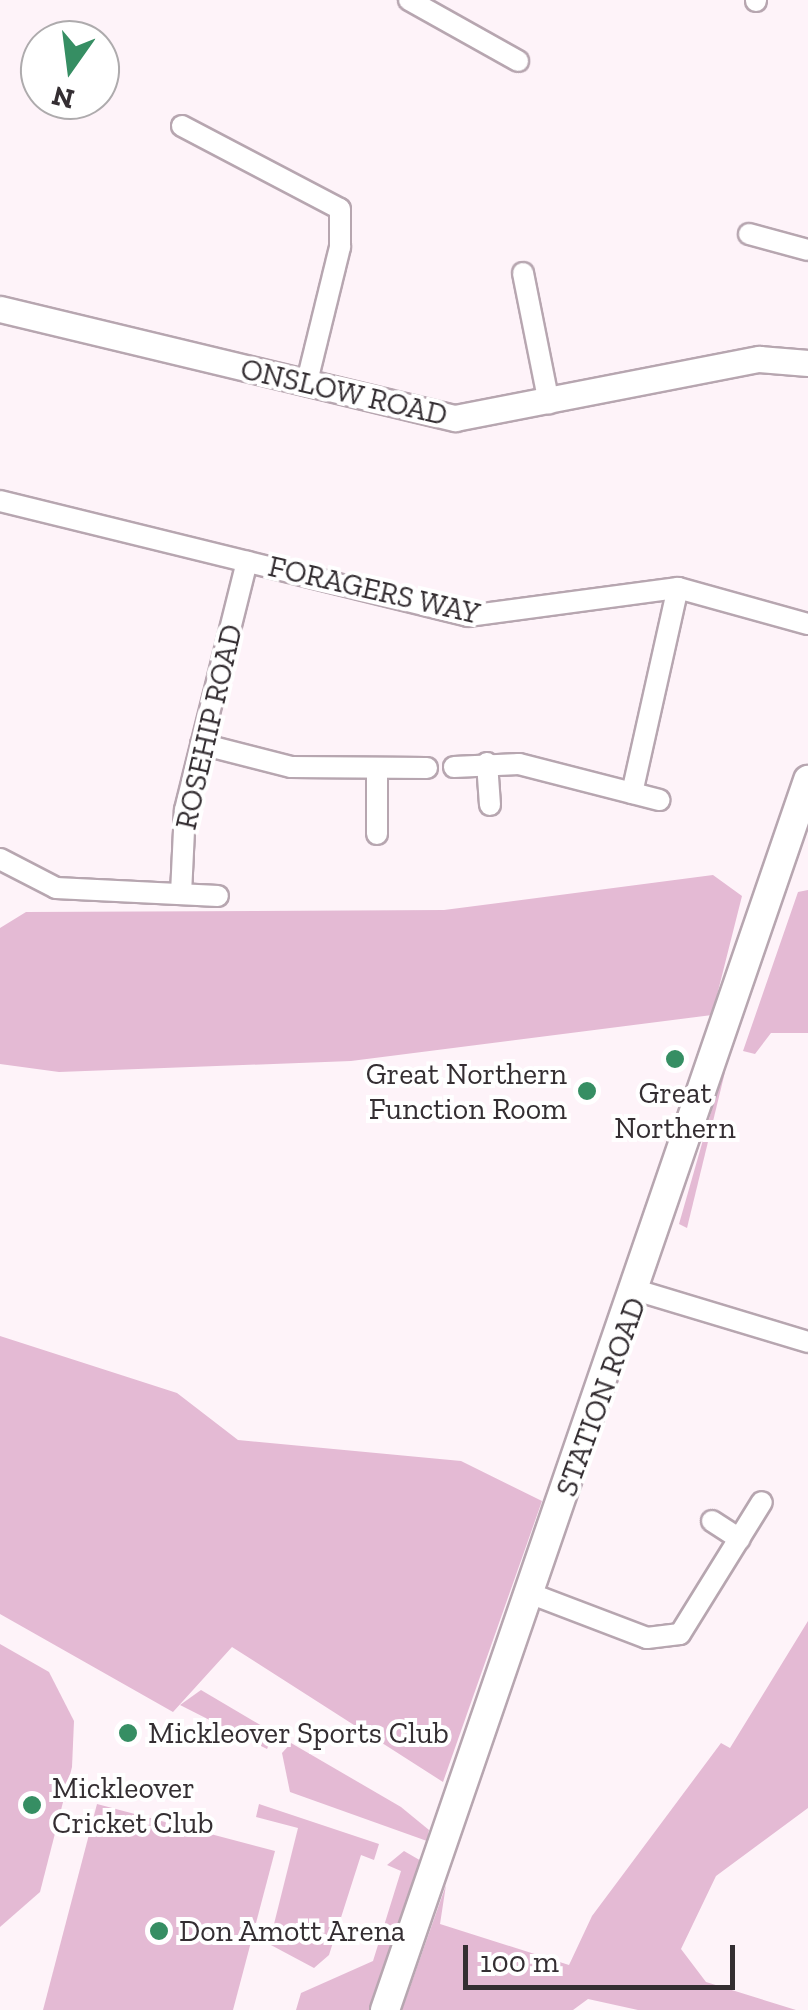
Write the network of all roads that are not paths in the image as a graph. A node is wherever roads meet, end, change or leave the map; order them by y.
1 (409, 0) edge
2 (518, 61) dead end
3 (182, 126) dead end
4 (749, 234) dead end
5 (808, 250) edge
6 (523, 274) dead end
7 (0, 309) edge
8 (808, 363) edge
9 (306, 385) junction
10 (550, 403) junction
11 (0, 500) edge
12 (248, 562) junction
13 (678, 588) junction
14 (808, 624) edge
15 (201, 744) junction
16 (487, 763) junction
17 (454, 767) dead end
18 (427, 768) dead end
19 (377, 770) junction
20 (808, 780) edge
21 (632, 793) junction
22 (659, 800) dead end
23 (490, 805) dead end
24 (378, 834) dead end
25 (0, 859) edge
26 (181, 894) junction
27 (218, 896) dead end
28 (640, 1291) junction
29 (808, 1342) edge
30 (762, 1502) dead end
31 (712, 1521) dead end
32 (740, 1539) junction
33 (529, 1593) junction
34 (384, 2010) edge

1 - 2 street
3 - 9 street
4 - 5 street
6 - 10 street
7 - 9 street, ONSLOW ROAD
8 - 10 street, ONSLOW ROAD
9 - 10 street, ONSLOW ROAD
11 - 12 street, FORAGERS WAY
12 - 13 street, FORAGERS WAY
12 - 15 street, ROSEHIP ROAD
13 - 14 street, FORAGERS WAY
13 - 21 street
15 - 19 street
15 - 26 street, ROSEHIP ROAD
16 - 17 street
16 - 21 street
16 - 23 street
18 - 19 street
19 - 24 street
20 - 28 main road, STATION ROAD
21 - 22 street
25 - 26 street
26 - 27 street
28 - 29 street
28 - 33 main road, STATION ROAD
30 - 32 street
31 - 32 street
32 - 33 street
33 - 34 main road, STATION ROAD

